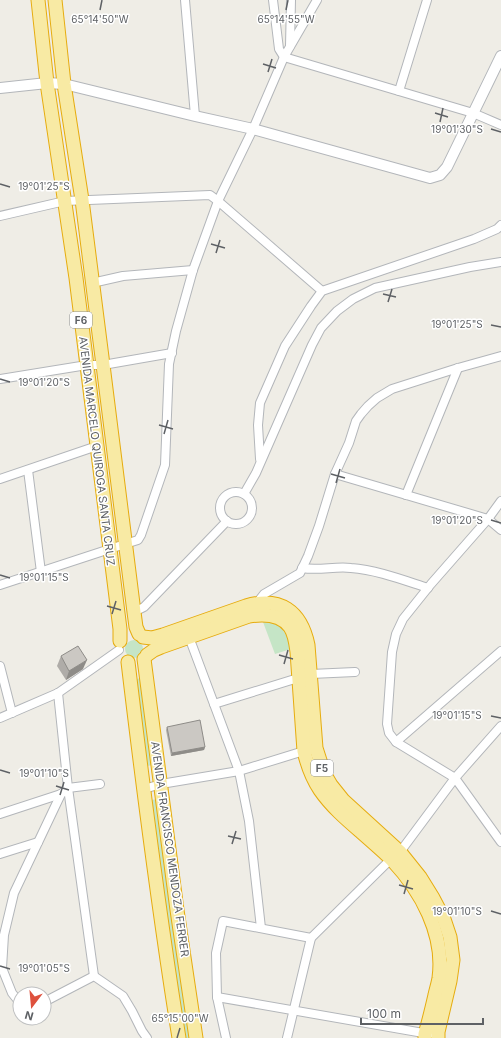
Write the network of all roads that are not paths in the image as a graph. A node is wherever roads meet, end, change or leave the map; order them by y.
1 (38, 0) edge
2 (55, 0) edge
3 (185, 0) edge
4 (273, 0) edge
5 (291, 0) edge
6 (317, 0) edge
7 (427, 0) edge
8 (290, 47) junction
9 (501, 56) edge
10 (284, 57) junction
11 (47, 83) junction
12 (64, 84) junction
13 (0, 88) edge
14 (399, 91) junction
15 (473, 113) junction
16 (196, 116) junction
17 (501, 125) edge
18 (253, 129) junction
19 (82, 200) junction
20 (65, 201) junction
21 (218, 201) junction
22 (0, 216) edge
23 (499, 227) edge
24 (501, 262) edge
25 (193, 270) junction
26 (92, 283) junction
27 (322, 291) junction
28 (172, 353) junction
29 (501, 356) edge
30 (103, 365) junction
31 (87, 366) junction
32 (458, 368) junction
33 (0, 379) edge
34 (97, 446) junction
35 (260, 462) junction
36 (28, 470) junction
37 (335, 474) junction
38 (0, 479) edge
39 (244, 494) junction
40 (406, 495) junction
41 (501, 501) edge
42 (488, 519) junction
43 (227, 522) junction
44 (501, 530) edge
45 (125, 544) junction
46 (110, 550) junction
47 (302, 568) junction
48 (41, 572) junction
49 (0, 585) edge
50 (428, 588) junction
51 (250, 608) junction
52 (134, 612) junction
53 (141, 635) junction
54 (189, 637) junction
55 (119, 646) junction
56 (501, 651) edge
57 (146, 657) junction
58 (128, 662) junction
59 (0, 666) edge
60 (355, 672) dead end
61 (305, 675) junction
62 (58, 693) junction
63 (214, 704) junction
64 (12, 713) junction
65 (0, 718) edge
66 (501, 726) edge
67 (396, 742) junction
68 (310, 750) junction
69 (239, 771) junction
70 (455, 778) junction
71 (100, 784) dead end
72 (162, 784) junction
73 (68, 788) junction
74 (144, 789) junction
75 (61, 794) junction
76 (0, 814) edge
77 (38, 842) junction
78 (501, 842) edge
79 (0, 854) edge
80 (396, 856) junction
81 (261, 928) junction
82 (311, 938) junction
83 (94, 976) junction
84 (12, 993) edge
85 (217, 997) junction
86 (52, 998) edge
87 (294, 1011) junction
88 (431, 1036) edge
89 (147, 1038) edge
90 (179, 1038) edge
91 (196, 1038) edge
92 (226, 1038) edge
93 (287, 1038) edge

1 - 11 highway, AVENIDA MARCELO QUIROGA SANTA CRUZ / F6
2 - 12 highway, AVENIDA MARCELO QUIROGA SANTA CRUZ / F6
3 - 16 street
4 - 10 street
5 - 8 street
6 - 8 street
7 - 14 street
8 - 10 street
9 - 15 street
10 - 14 street
10 - 18 street
11 - 12 street
11 - 13 street
11 - 20 highway, AVENIDA MARCELO QUIROGA SANTA CRUZ / F6
12 - 16 street
12 - 19 highway, AVENIDA MARCELO QUIROGA SANTA CRUZ / F6
14 - 15 street
15 - 17 street
15 - 18 street
16 - 18 street
18 - 21 street
19 - 20 street
19 - 21 street
19 - 26 highway, AVENIDA MARCELO QUIROGA SANTA CRUZ / F6
20 - 22 street
20 - 31 highway, AVENIDA MARCELO QUIROGA SANTA CRUZ / F6
21 - 25 street
21 - 27 street
23 - 27 street
24 - 35 street
25 - 26 street
25 - 28 street
26 - 30 highway, AVENIDA MARCELO QUIROGA SANTA CRUZ / F6
27 - 35 street
28 - 30 street
28 - 45 street
29 - 32 street
30 - 31 street
30 - 45 highway, AVENIDA MARCELO QUIROGA SANTA CRUZ / F6
31 - 33 street
31 - 34 highway, AVENIDA MARCELO QUIROGA SANTA CRUZ / F6
32 - 37 street
32 - 40 street
34 - 36 street
34 - 46 highway, AVENIDA MARCELO QUIROGA SANTA CRUZ / F6
35 - 39 street
36 - 38 street
36 - 48 street
37 - 40 street
37 - 47 street
39 - 43 street
39 - 43 street
40 - 42 street
41 - 42 street
42 - 44 street
42 - 50 street
43 - 52 street
45 - 46 street
45 - 52 highway, AVENIDA MARCELO QUIROGA SANTA CRUZ / F6
46 - 48 street
46 - 55 highway, AVENIDA MARCELO QUIROGA SANTA CRUZ / F6
47 - 50 street
47 - 51 street
48 - 49 street
50 - 67 street
51 - 53 highway, F5
51 - 54 highway, F5
51 - 61 highway, F5
52 - 53 highway, AVENIDA MARCELO QUIROGA SANTA CRUZ / F6
53 - 55 highway, F5
53 - 57 highway
54 - 57 highway, F5
54 - 63 street
55 - 58 highway
55 - 62 street
56 - 67 street
57 - 58 highway, F5
57 - 72 highway, AVENIDA FRANCISCO MENDOZA FERRER
58 - 74 highway, AVENIDA FRANCISCO MENDOZA FERRER
59 - 64 street
60 - 61 street
61 - 63 street
61 - 68 highway, F5
62 - 64 street
62 - 73 street
63 - 69 street
64 - 65 street
66 - 70 street
67 - 70 street
68 - 69 street
68 - 80 highway, F5
69 - 72 street
69 - 81 street
70 - 78 street
70 - 80 street
71 - 73 street
72 - 74 street
72 - 91 highway, AVENIDA FRANCISCO MENDOZA FERRER
73 - 75 street
73 - 83 street
74 - 90 highway, AVENIDA FRANCISCO MENDOZA FERRER
75 - 76 street
75 - 77 street
77 - 79 street
77 - 84 street
80 - 82 street
80 - 88 highway, F5
81 - 82 street
81 - 85 street
82 - 87 street
83 - 86 street
83 - 89 street
85 - 87 street
85 - 92 street
87 - 88 street
87 - 93 street

